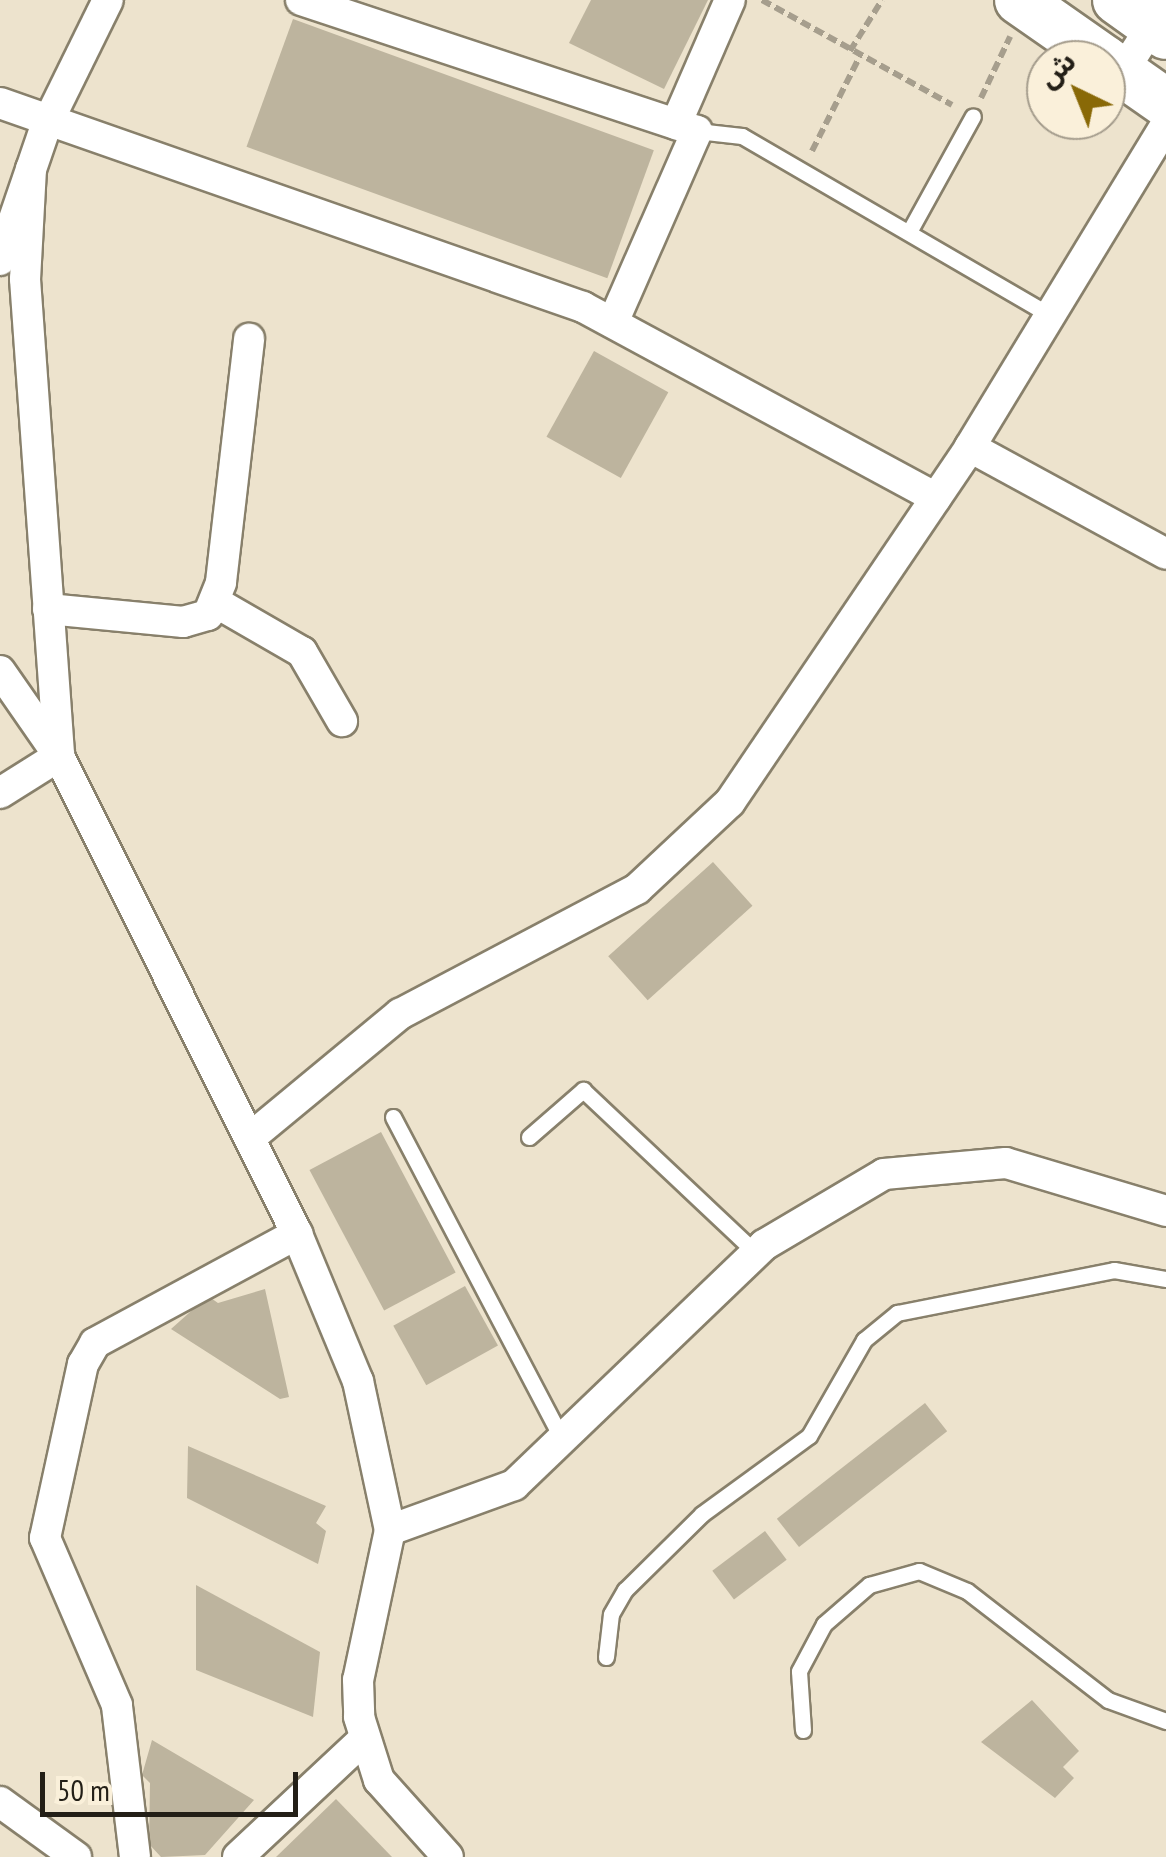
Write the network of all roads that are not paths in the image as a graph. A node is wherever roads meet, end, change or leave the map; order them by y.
1 (108, 0) edge
2 (301, 0) edge
3 (730, 0) edge
4 (1022, 2) edge
5 (1151, 16) edge
6 (1077, 40) edge
7 (1126, 46) edge
8 (1126, 74) edge
9 (1166, 102) edge
10 (0, 104) edge
11 (973, 116) road end
12 (1166, 125) edge
13 (46, 126) junction
14 (686, 127) junction
15 (32, 169) junction
16 (908, 232) junction
17 (0, 260) edge
18 (1053, 316) junction
19 (613, 322) junction
20 (249, 339) dead end
21 (970, 447) junction
22 (936, 498) junction
23 (1166, 554) edge
24 (217, 603) junction
25 (48, 609) junction
26 (0, 671) edge
27 (342, 721) dead end
28 (59, 756) junction
29 (0, 793) edge
30 (393, 1117) dead end
31 (529, 1137) dead end
32 (250, 1138) junction
33 (1166, 1211) edge
34 (296, 1234) junction
35 (756, 1253) junction
36 (1166, 1279) edge
37 (564, 1443) junction
38 (390, 1530) junction
39 (606, 1657) dead end
40 (1166, 1721) edge
41 (804, 1730) dead end
42 (363, 1740) junction
43 (0, 1802) edge
44 (76, 1857) edge
45 (135, 1857) edge
46 (238, 1857) edge
47 (448, 1857) edge

1 - 13 street
2 - 14 street
3 - 14 street
4 - 6 main road
5 - 7 street
8 - 9 main road
10 - 13 street
11 - 16 lane
12 - 18 street
13 - 15 street
13 - 19 street
14 - 16 lane
14 - 19 street
15 - 17 street
15 - 25 street
16 - 18 lane
18 - 21 street
19 - 22 street
20 - 24 street
21 - 22 street
21 - 23 street
22 - 32 street
24 - 25 street
24 - 27 street
25 - 28 street
26 - 28 street
28 - 29 street
28 - 32 street
30 - 37 lane
31 - 35 lane
32 - 34 street
33 - 35 street
34 - 38 street
34 - 45 street
35 - 37 street
36 - 39 lane
37 - 38 street
38 - 42 street
40 - 41 lane
42 - 46 street
42 - 47 street
43 - 44 street

